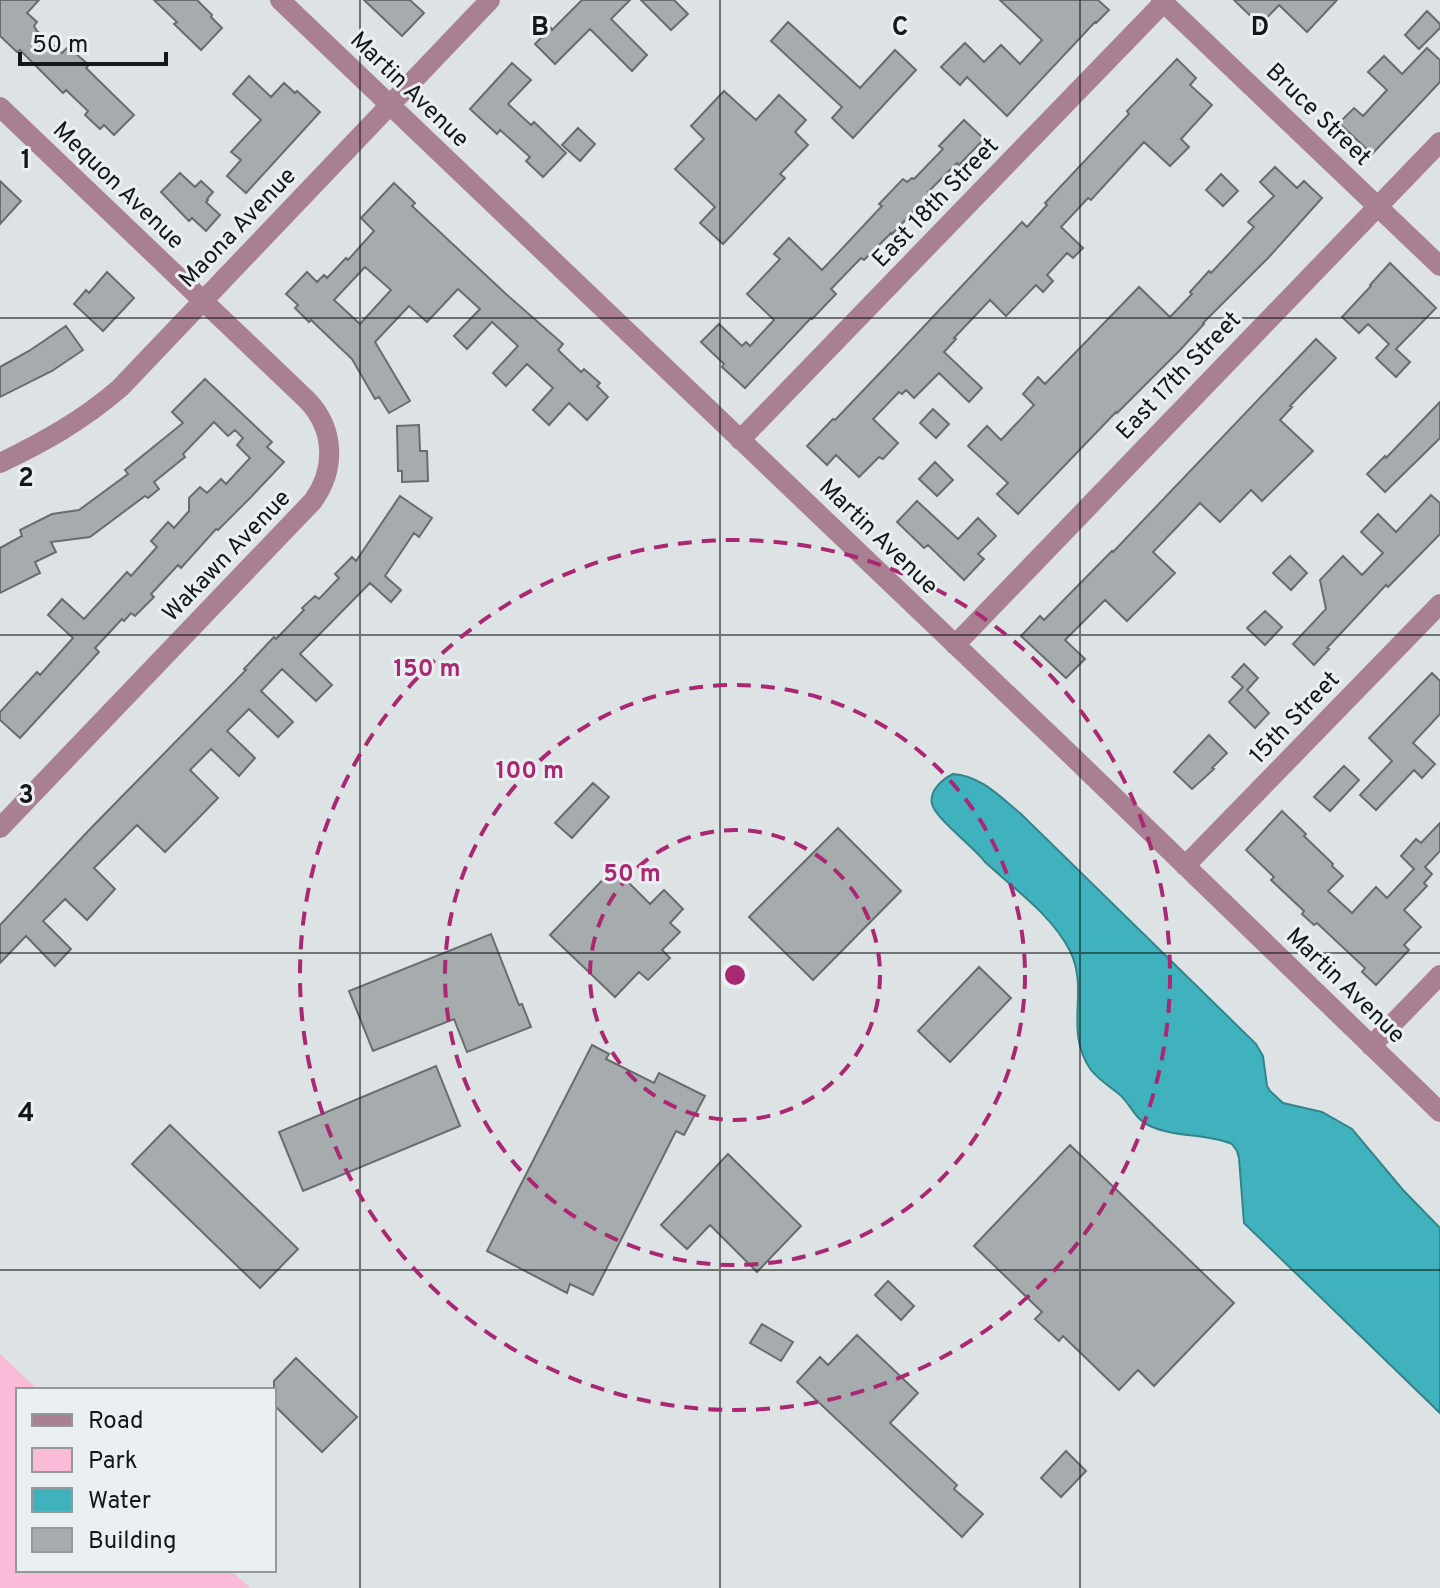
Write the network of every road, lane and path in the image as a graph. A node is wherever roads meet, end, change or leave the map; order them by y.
1 (280, 0) edge
2 (490, 0) edge
3 (1164, 1) edge
4 (390, 105) junction
5 (0, 107) edge
6 (1440, 142) edge
7 (1377, 206) junction
8 (1440, 266) edge
9 (203, 301) junction
10 (740, 440) junction
11 (0, 463) edge
12 (1440, 604) edge
13 (955, 645) junction
14 (0, 828) edge
15 (1185, 866) junction
16 (1440, 975) edge
17 (1371, 1046) junction
18 (1440, 1112) edge

1 - 4 street, Martin Avenue
2 - 4 street, Maona Avenue
3 - 7 street, Bruce Street
3 - 10 street, East 18th Street
4 - 9 street, Maona Avenue
4 - 10 street, Martin Avenue
5 - 9 street, Mequon Avenue
6 - 7 street, East 17th Street
7 - 8 street, Bruce Street
7 - 13 street, East 17th Street
9 - 11 street, Maona Avenue
9 - 14 street, Wakawn Avenue
10 - 13 street, Martin Avenue
12 - 15 street, 15th Street
13 - 15 street, Martin Avenue
15 - 17 street, Martin Avenue
16 - 17 street
17 - 18 street, Martin Avenue

